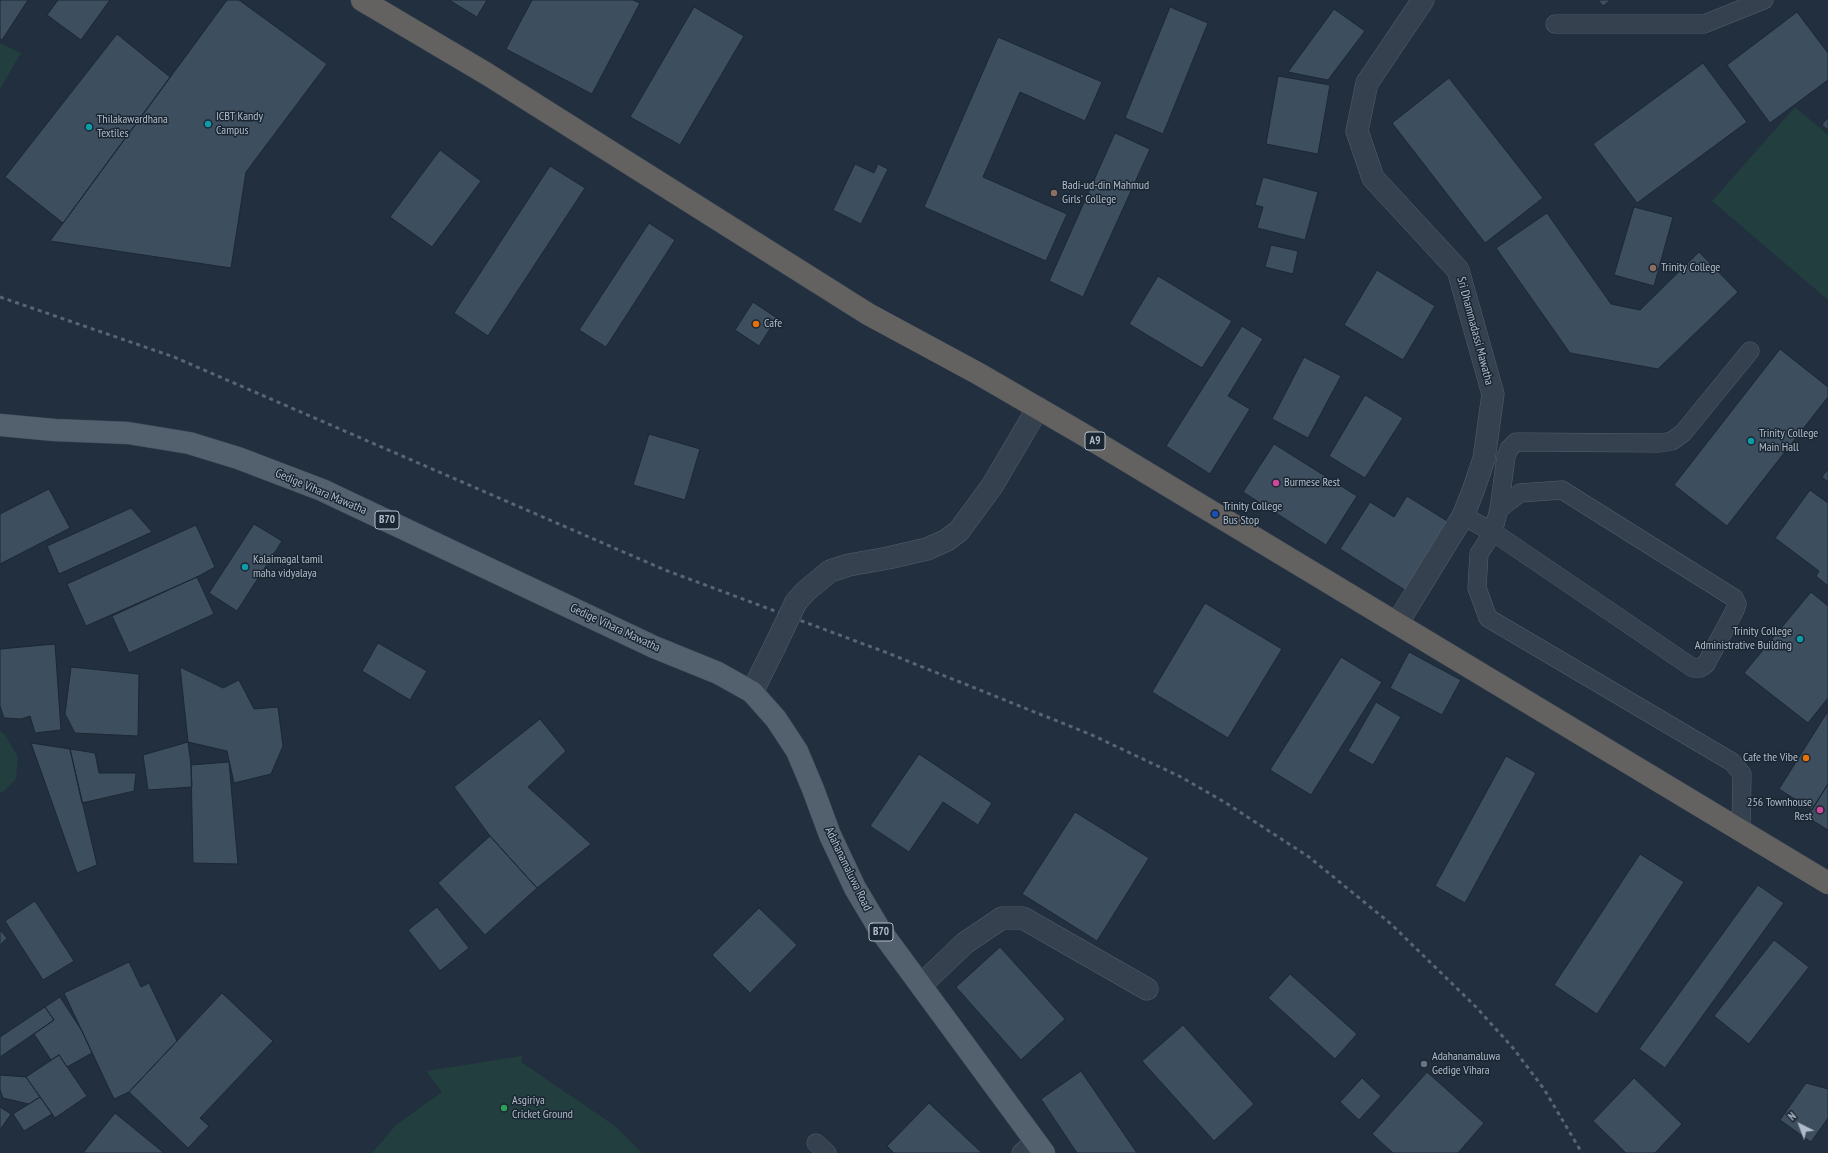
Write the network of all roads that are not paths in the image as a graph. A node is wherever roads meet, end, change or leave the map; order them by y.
1 (362, 0) edge
2 (1424, 0) edge
3 (1764, 0) edge
4 (1555, 24) dead end
5 (1750, 351) dead end
6 (1038, 408) junction
7 (0, 425) edge
8 (1499, 510) junction
9 (1463, 516) junction
10 (1493, 532) junction
11 (1398, 622) junction
12 (752, 692) junction
13 (1742, 829) junction
14 (1828, 883) edge
15 (920, 985) junction
16 (1147, 989) dead end
17 (1034, 1149) edge

1 - 6 highway, A9
2 - 9 street, Sri Dhammadassi Mawatha
3 - 4 lane
5 - 8 lane
6 - 11 highway, A9
6 - 12 street, bridge
7 - 12 main road, Gedige Vihara Mawatha / B70
8 - 10 lane
8 - 10 lane
9 - 10 lane
9 - 11 street, Sri Dhammadassi Mawatha
10 - 13 lane
11 - 13 highway, A9
12 - 15 main road, Adahanamaluwa Road / B70
13 - 14 highway, A9
15 - 16 street
15 - 17 main road, Adahanamaluwa Road / B70

